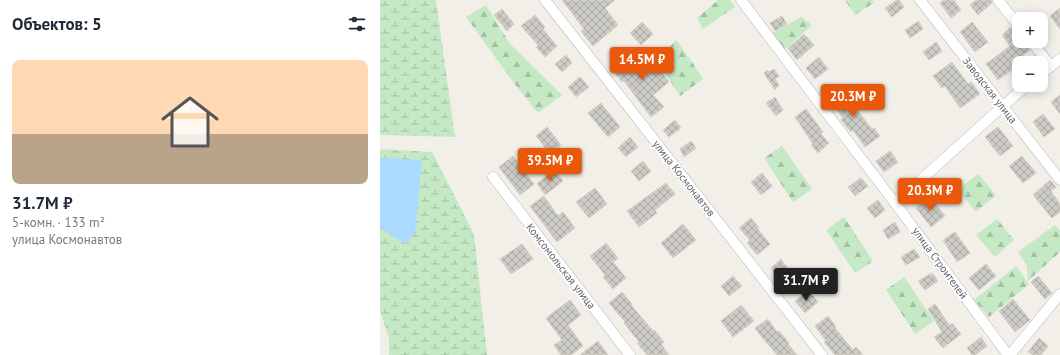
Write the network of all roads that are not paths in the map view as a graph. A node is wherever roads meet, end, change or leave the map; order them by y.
1 (546, 0) edge
2 (741, 0) edge
3 (920, 0) edge
4 (998, 0) edge
5 (1012, 17) edge
6 (1037, 48) edge
7 (1060, 59) edge
8 (1051, 66) junction
9 (1048, 68) edge
10 (1020, 92) edge
11 (1003, 106) junction
12 (493, 177) dead end
13 (1060, 180) edge
14 (895, 203) junction
15 (1060, 294) edge
16 (630, 355) edge
17 (822, 355) edge
18 (1009, 355) edge

1 - 17 street, улица Космонавтов
2 - 14 street, улица Строителей
3 - 11 street, Заводская улица
4 - 5 street
6 - 8 street
7 - 8 street
8 - 9 street
10 - 11 street
11 - 13 street, Заводская улица
11 - 14 street
12 - 16 street, Комсомольская улица
14 - 18 street, улица Строителей
15 - 18 street

